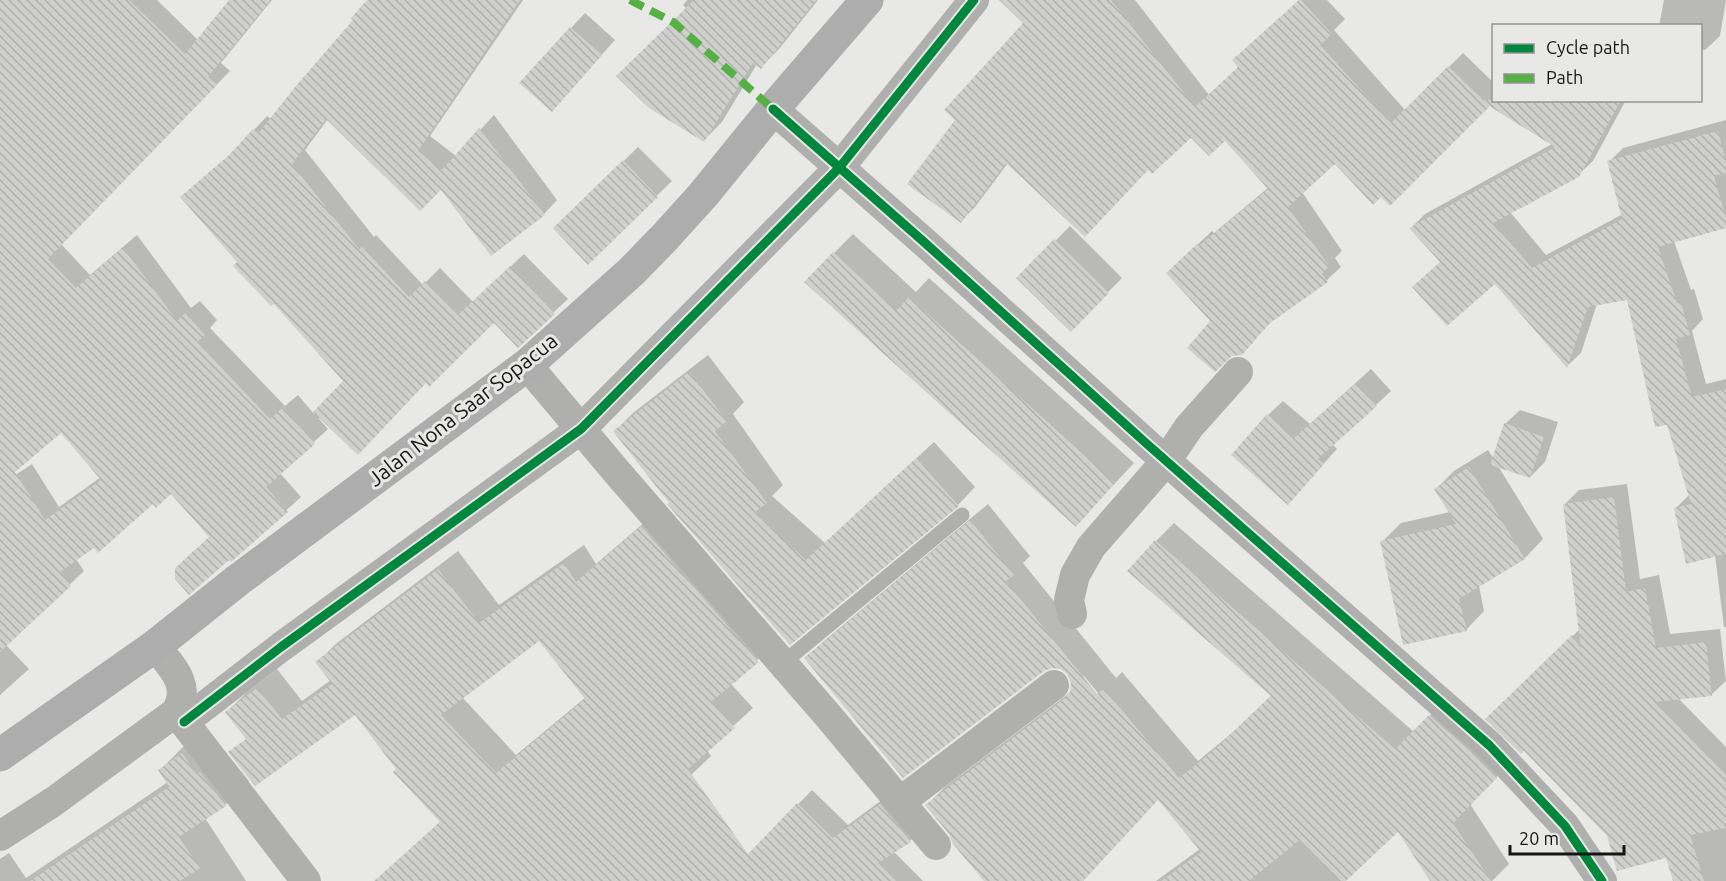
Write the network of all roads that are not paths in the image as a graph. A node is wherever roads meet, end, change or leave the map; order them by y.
1 (867, 0) edge
2 (974, 0) edge
3 (773, 109) junction
4 (839, 168) junction
5 (527, 365) junction
6 (1238, 372) dead end
7 (581, 429) junction
8 (1166, 460) junction
9 (962, 515) dead end
10 (1072, 614) dead end
11 (155, 646) junction
12 (783, 663) junction
13 (1054, 685) dead end
14 (180, 717) junction
15 (0, 755) edge
16 (900, 802) junction
17 (0, 836) edge
18 (936, 845) dead end
19 (306, 881) edge
20 (1602, 881) edge

1 - 3 main road, Jalan Nona Saar Sopacua
2 - 4 street
3 - 4 street
3 - 5 main road, Jalan Nona Saar Sopacua
4 - 7 street
4 - 8 street
5 - 7 street
5 - 11 main road, Jalan Nona Saar Sopacua
6 - 8 street
7 - 12 street
7 - 14 street
8 - 10 street
8 - 20 street
9 - 12 lane
11 - 14 street
11 - 15 main road, Jalan Nona Saar Sopacua
12 - 16 street
13 - 16 street
14 - 17 street
14 - 19 street
16 - 18 street

